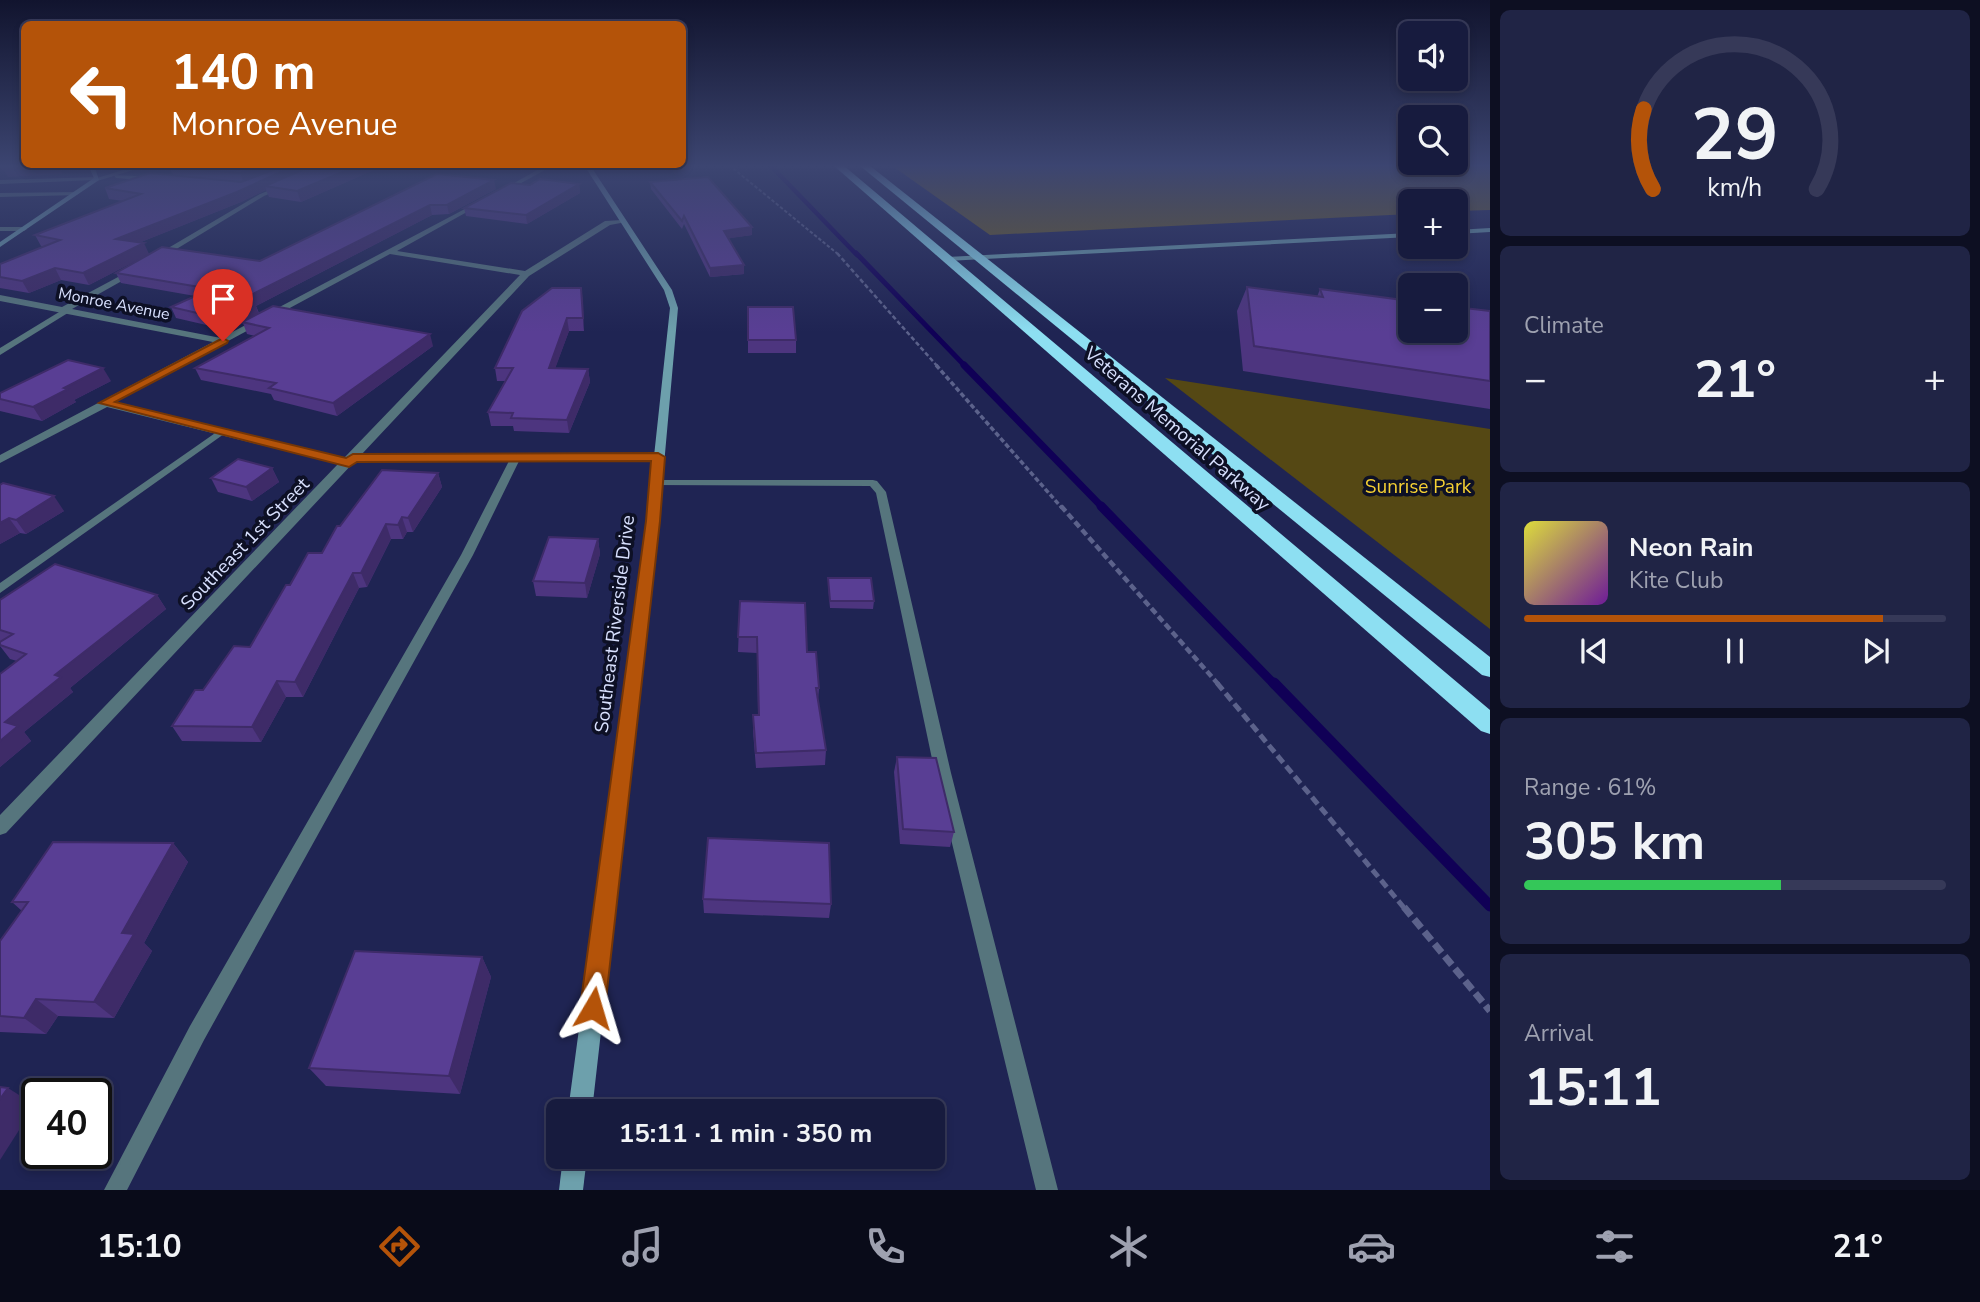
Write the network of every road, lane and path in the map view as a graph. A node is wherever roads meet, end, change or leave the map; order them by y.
1 (36, 221) edge
2 (219, 221) edge
3 (448, 221) edge
4 (797, 221) edge
5 (902, 221) edge
6 (932, 221) edge
7 (622, 222) joint
8 (0, 229) edge
9 (24, 229) junction
10 (1490, 230) edge
11 (1468, 231) edge
12 (1398, 236) edge
13 (0, 245) edge
14 (390, 252) junction
15 (978, 258) junction
16 (947, 259) junction
17 (148, 262) edge
18 (137, 269) edge
19 (526, 274) junction
20 (0, 298) edge
21 (66, 310) junction
22 (223, 341) junction
23 (0, 352) edge
24 (105, 403) junction
25 (221, 432) junction
26 (516, 457) junction
27 (658, 457) junction
28 (0, 460) edge
29 (351, 460) junction
30 (656, 483) junction
31 (0, 589) edge
32 (1490, 669) edge
33 (1490, 724) edge
34 (0, 827) edge
35 (1490, 1011) edge
36 (581, 1099) edge
37 (574, 1169) edge
38 (115, 1190) edge
39 (571, 1190) edge
40 (1047, 1190) edge

1 - 9 street
2 - 17 street
3 - 14 street
4 - 35 path
5 - 16 highway, Veterans Memorial Parkway
6 - 15 highway, Veterans Memorial Parkway
7 - 19 street, Southeast 1st Street
7 - 27 street, Southeast Riverside Drive
8 - 9 lane
9 - 13 street
10 - 11 street
12 - 15 street
14 - 19 street
14 - 22 street
15 - 16 street
15 - 32 highway, Veterans Memorial Parkway
16 - 33 highway, Veterans Memorial Parkway
18 - 21 street
19 - 29 street, Southeast 1st Street
20 - 21 street, Monroe Avenue
21 - 22 street, Monroe Avenue
21 - 23 lane
22 - 24 street
24 - 25 street
24 - 28 street
25 - 29 street
25 - 31 lane
26 - 27 street
26 - 29 street
26 - 38 lane
27 - 30 street, Southeast Riverside Drive
29 - 34 street, Southeast 1st Street
30 - 36 street, Southeast Riverside Drive
30 - 40 lane
37 - 39 street

